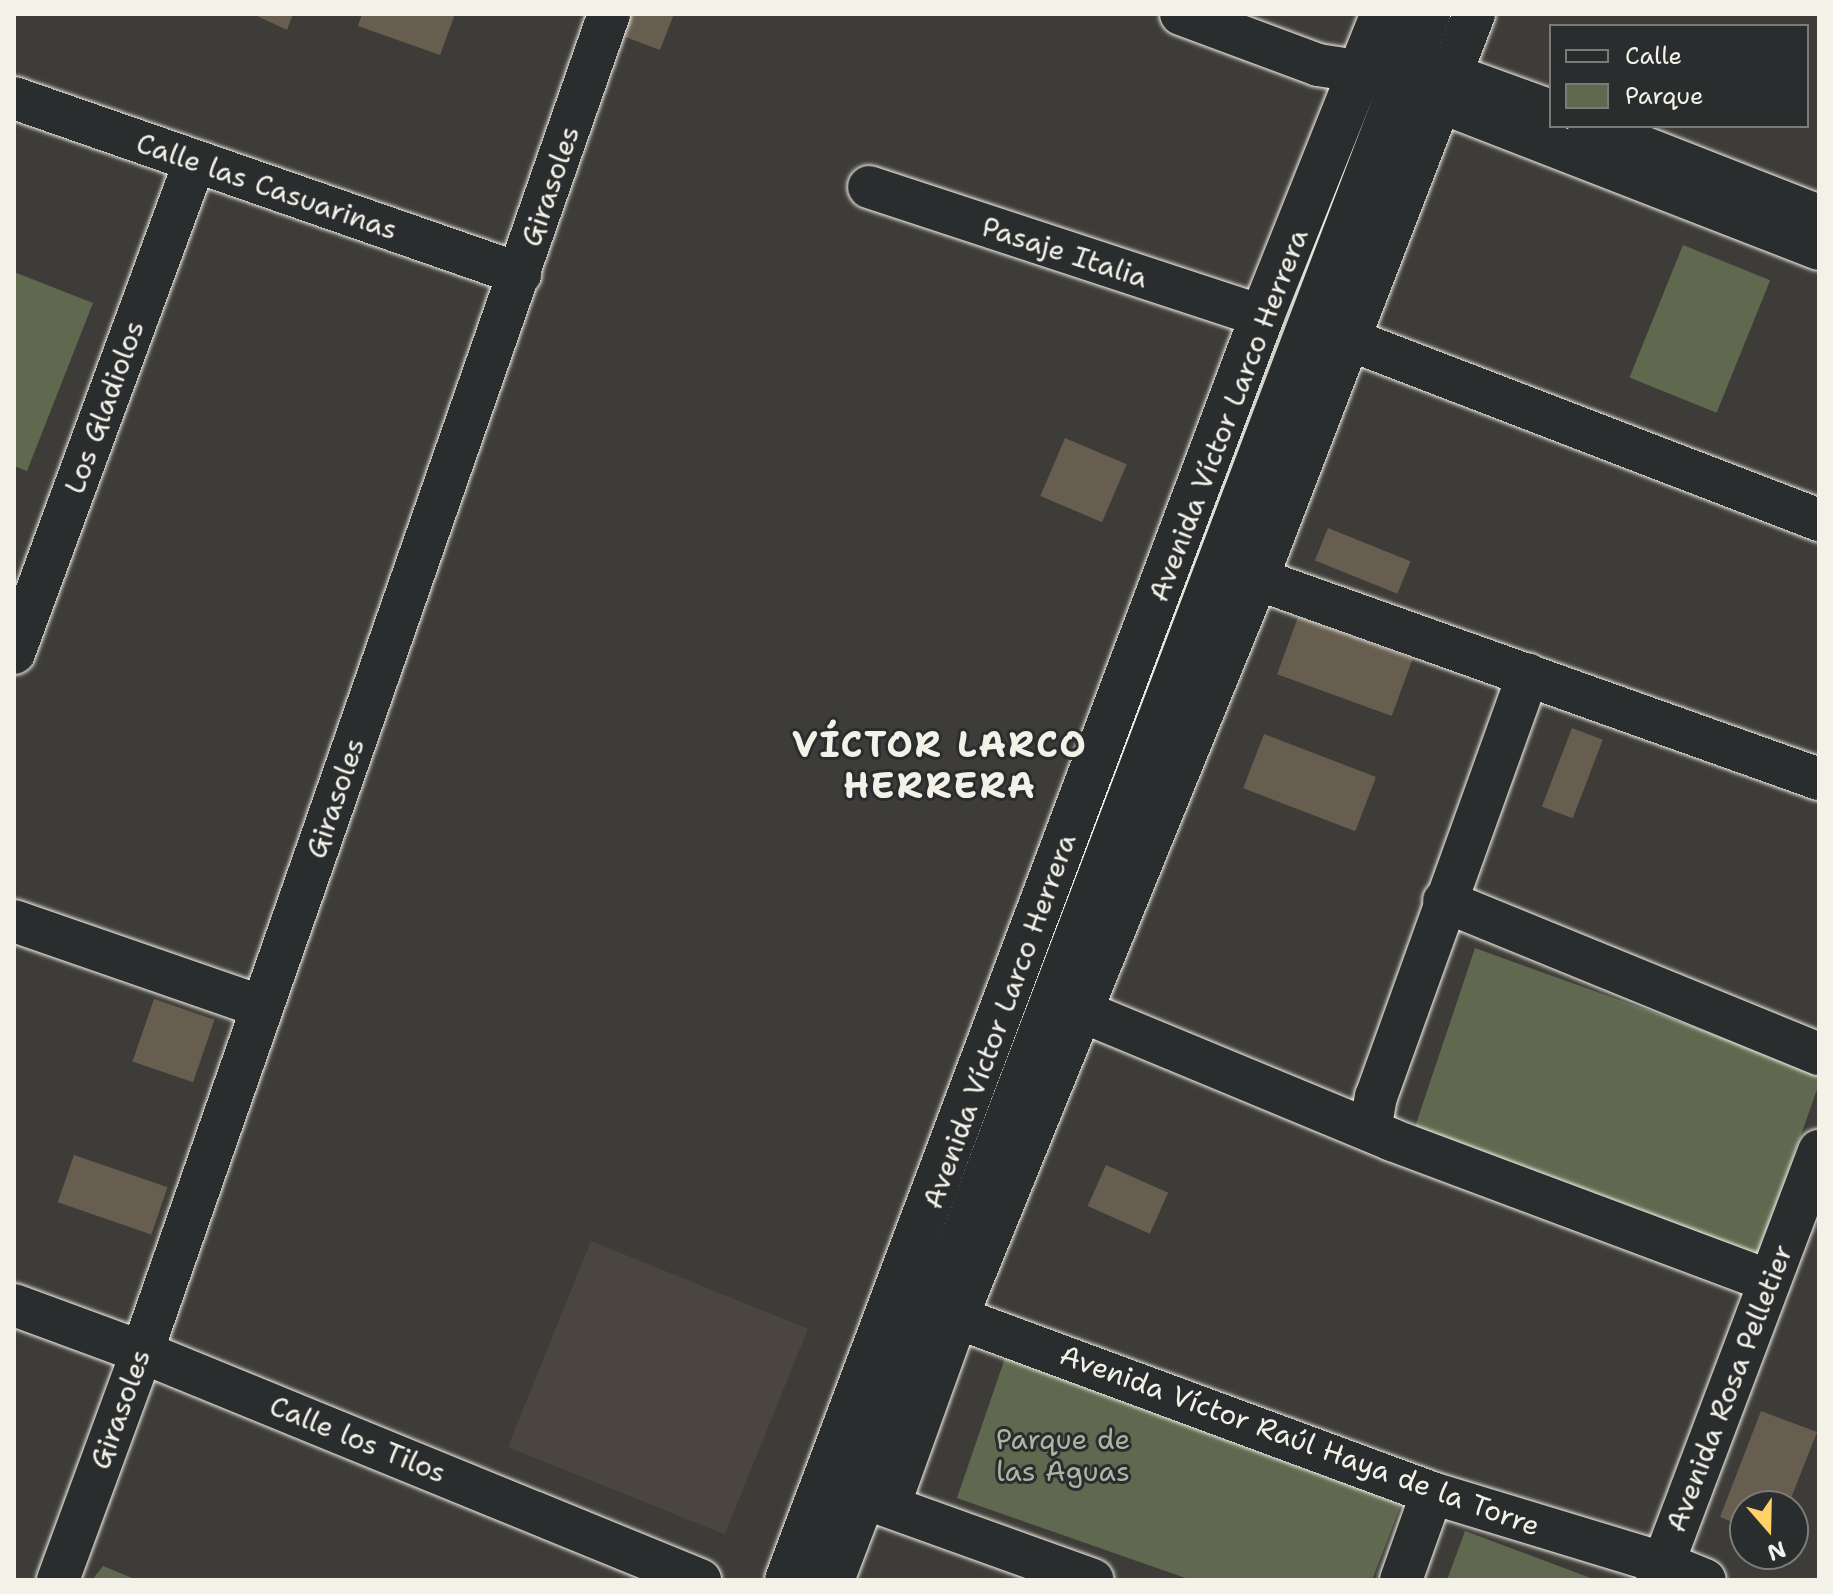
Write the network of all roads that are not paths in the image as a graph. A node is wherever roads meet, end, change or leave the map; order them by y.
1 (609, 14) edge
2 (1181, 14) edge
3 (1428, 14) edge
4 (1474, 14) edge
5 (1386, 56) edge
6 (1448, 87) junction
7 (14, 98) edge
8 (1549, 111) edge
9 (1594, 128) edge
10 (195, 161) junction
11 (869, 187) dead end
12 (1819, 216) edge
13 (1819, 249) edge
14 (520, 274) junction
15 (1262, 316) junction
16 (1348, 339) junction
17 (1819, 520) edge
18 (1238, 572) junction
19 (14, 653) edge
20 (1528, 674) junction
21 (1819, 779) edge
22 (1444, 901) junction
23 (14, 921) edge
24 (262, 1007) junction
25 (1081, 1011) junction
26 (1819, 1054) edge
27 (1370, 1130) junction
28 (1819, 1151) edge
29 (1770, 1281) junction
30 (897, 1294) junction
31 (14, 1305) edge
32 (947, 1313) junction
33 (142, 1352) junction
34 (822, 1484) junction
35 (1432, 1493) junction
36 (876, 1502) junction
37 (1660, 1572) edge
38 (58, 1580) edge
39 (700, 1580) edge
40 (787, 1580) edge
41 (832, 1580) edge
42 (1093, 1580) edge
43 (1401, 1580) edge
44 (1705, 1580) edge

1 - 14 street, Girasoles
2 - 5 street
3 - 5 main road, Avenida Víctor Larco Herrera
4 - 6 street, Avenida Víctor Larco Herrera
5 - 6 street
5 - 15 main road, Avenida Víctor Larco Herrera
5 - 18 main road, Avenida Víctor Larco Herrera
6 - 8 street
6 - 13 street
6 - 16 street, Avenida Víctor Larco Herrera
7 - 10 street, Calle las Casuarinas
9 - 12 street
10 - 14 street, Calle las Casuarinas
10 - 19 street, Los Gladiolos
11 - 15 street, Pasaje Italia
14 - 24 street, Girasoles
15 - 30 main road, Avenida Víctor Larco Herrera
16 - 17 street
16 - 18 street, Avenida Víctor Larco Herrera
18 - 20 street
18 - 25 street, Avenida Víctor Larco Herrera
18 - 32 main road, Avenida Víctor Larco Herrera
20 - 21 street
20 - 22 street
22 - 26 street
22 - 27 street
23 - 24 street
24 - 33 street, Girasoles
25 - 27 street
25 - 32 street, Avenida Víctor Larco Herrera
27 - 29 street
28 - 29 street, Avenida Rosa Pelletier
29 - 37 street, Avenida Rosa Pelletier
30 - 32 street, Avenida Víctor Raúl Haya de la Torre
30 - 34 main road, Avenida Víctor Larco Herrera
31 - 33 street, Calle los Tilos
32 - 35 street, Avenida Víctor Raúl Haya de la Torre
32 - 36 main road, Avenida Víctor Larco Herrera
33 - 38 street, Girasoles
33 - 39 street, Calle los Tilos
34 - 36 street
34 - 40 main road, Avenida Víctor Larco Herrera
35 - 37 street, Avenida Víctor Raúl Haya de la Torre
35 - 43 street
36 - 41 main road, Avenida Víctor Larco Herrera
36 - 42 street
37 - 44 street, Avenida Víctor Raúl Haya de la Torre

